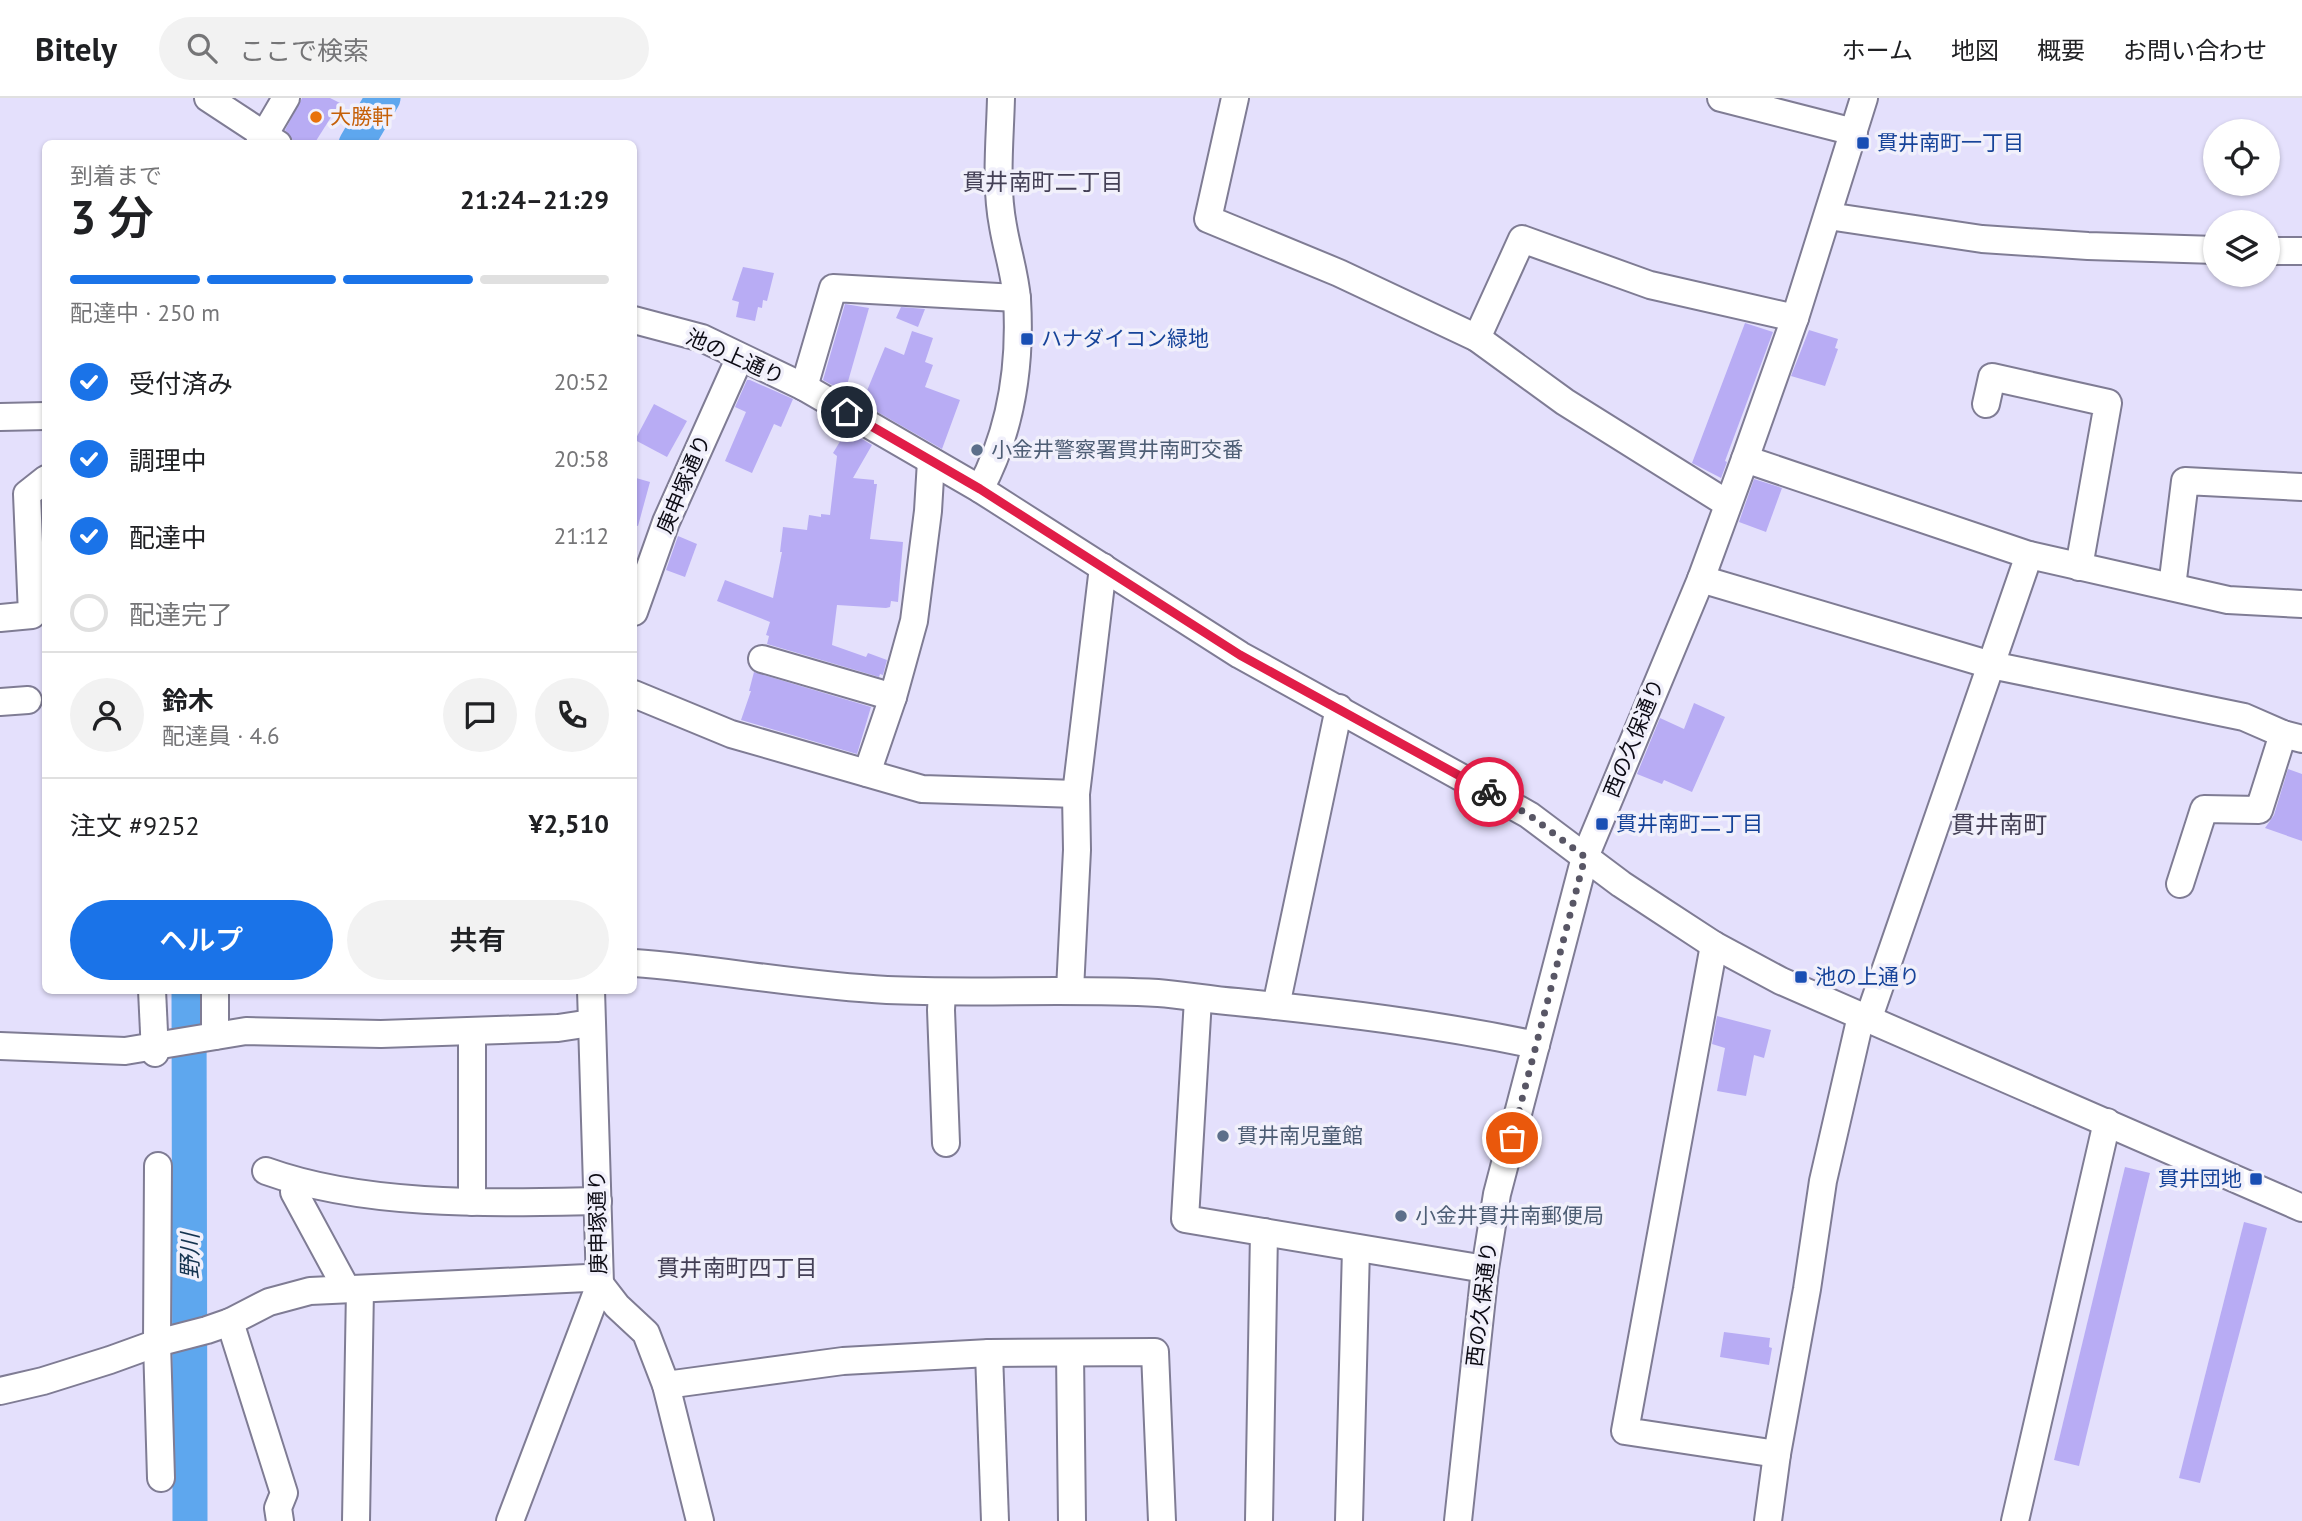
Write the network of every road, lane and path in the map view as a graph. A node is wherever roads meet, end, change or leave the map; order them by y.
1 (208, 98) edge
2 (286, 98) edge
3 (1001, 98) edge
4 (1235, 98) edge
5 (1721, 98) edge
6 (1864, 98) edge
7 (1853, 132) junction
8 (267, 140) edge
9 (1828, 216) junction
10 (2203, 250) edge
11 (2280, 251) edge
12 (2302, 251) edge
13 (1017, 298) junction
14 (1795, 318) junction
15 (637, 321) edge
16 (1477, 338) junction
17 (740, 357) junction
18 (804, 387) junction
19 (1986, 404) dead end
20 (42, 416) edge
21 (0, 417) edge
22 (1745, 459) junction
23 (931, 461) junction
24 (42, 482) edge
25 (2302, 487) edge
26 (980, 489) junction
27 (1728, 505) junction
28 (2029, 555) junction
29 (1103, 566) junction
30 (2079, 567) junction
31 (1701, 579) junction
32 (2172, 587) junction
33 (637, 604) edge
34 (2302, 604) edge
35 (0, 618) edge
36 (762, 659) dead end
37 (1991, 665) junction
38 (637, 695) edge
39 (893, 697) junction
40 (28, 700) dead end
41 (0, 702) edge
42 (1339, 708) junction
43 (2293, 737) edge
44 (867, 774) junction
45 (1076, 794) junction
46 (1585, 857) junction
47 (2180, 884) dead end
48 (1714, 945) junction
49 (637, 963) edge
50 (1070, 990) junction
51 (942, 992) junction
52 (152, 994) edge
53 (215, 994) edge
54 (591, 994) edge
55 (1198, 999) junction
56 (1276, 1006) junction
57 (1864, 1018) junction
58 (591, 1023) junction
59 (472, 1032) junction
60 (215, 1035) junction
61 (1536, 1045) junction
62 (0, 1046) edge
63 (154, 1050) junction
64 (2107, 1122) junction
65 (946, 1143) dead end
66 (158, 1166) dead end
67 (266, 1171) dead end
68 (296, 1182) junction
69 (598, 1201) junction
70 (472, 1202) junction
71 (2302, 1208) edge
72 (1264, 1232) junction
73 (1356, 1248) junction
74 (1485, 1269) junction
75 (600, 1284) junction
76 (353, 1289) junction
77 (219, 1326) junction
78 (157, 1343) junction
79 (989, 1353) junction
80 (1070, 1353) junction
81 (666, 1385) junction
82 (0, 1391) edge
83 (1777, 1454) junction
84 (161, 1478) dead end
85 (280, 1521) edge
86 (356, 1521) edge
87 (510, 1521) edge
88 (700, 1521) edge
89 (995, 1521) edge
90 (1072, 1521) edge
91 (1161, 1521) edge
92 (1258, 1521) edge
93 (1349, 1521) edge
94 (1458, 1521) edge
95 (1768, 1521) edge
96 (2015, 1521) edge

1 - 8 street
2 - 8 street
3 - 13 street
4 - 16 street
5 - 7 street
6 - 7 street, 西の久保通り
7 - 9 street, 西の久保通り
9 - 10 street
9 - 14 street, 西の久保通り
11 - 12 street
13 - 18 street
13 - 26 street
14 - 16 street
14 - 22 street, 西の久保通り
15 - 17 street, 池の上通り
16 - 27 street
17 - 18 street, 池の上通り
17 - 33 street, 庚申塚通り
18 - 23 street, 池の上通り
19 - 30 street
20 - 21 street
22 - 27 street, 西の久保通り
22 - 28 street
23 - 26 street, 池の上通り
23 - 39 street
24 - 35 street
25 - 32 street
26 - 29 street, 池の上通り
27 - 31 street, 西の久保通り
28 - 30 street
28 - 37 street
29 - 42 street, 池の上通り
29 - 45 street
30 - 32 street
31 - 37 street
31 - 46 street, 西の久保通り
32 - 34 street
36 - 39 street
37 - 43 street
37 - 57 street
38 - 44 street
39 - 44 street
40 - 41 street
42 - 46 street, 池の上通り
42 - 56 street
43 - 47 street
44 - 45 street
45 - 50 street
46 - 48 street, 池の上通り
46 - 61 street, 西の久保通り
48 - 57 street, 池の上通り
48 - 83 street
49 - 51 street
50 - 51 street
50 - 55 street
51 - 65 street
52 - 63 street
53 - 60 street
54 - 58 street, 庚申塚通り
55 - 56 street
55 - 72 street
56 - 61 street
57 - 64 street, 池の上通り
57 - 83 street
58 - 59 street
58 - 69 street, 庚申塚通り
59 - 60 street
59 - 70 street
60 - 63 street
61 - 74 street, 西の久保通り
62 - 63 street
64 - 71 street, 池の上通り
64 - 96 street
66 - 78 street
67 - 68 street
68 - 70 street
68 - 76 street
69 - 70 street
69 - 75 street, 庚申塚通り
72 - 73 street
72 - 92 street
73 - 74 street
73 - 93 street
74 - 94 street, 西の久保通り
75 - 76 street
75 - 81 street
75 - 87 street, 庚申塚通り
76 - 77 street
76 - 86 street
77 - 78 street
77 - 85 street
78 - 82 street
78 - 84 street
79 - 80 street
79 - 81 street
79 - 89 street
80 - 90 street
80 - 91 street
81 - 88 street
83 - 95 street

